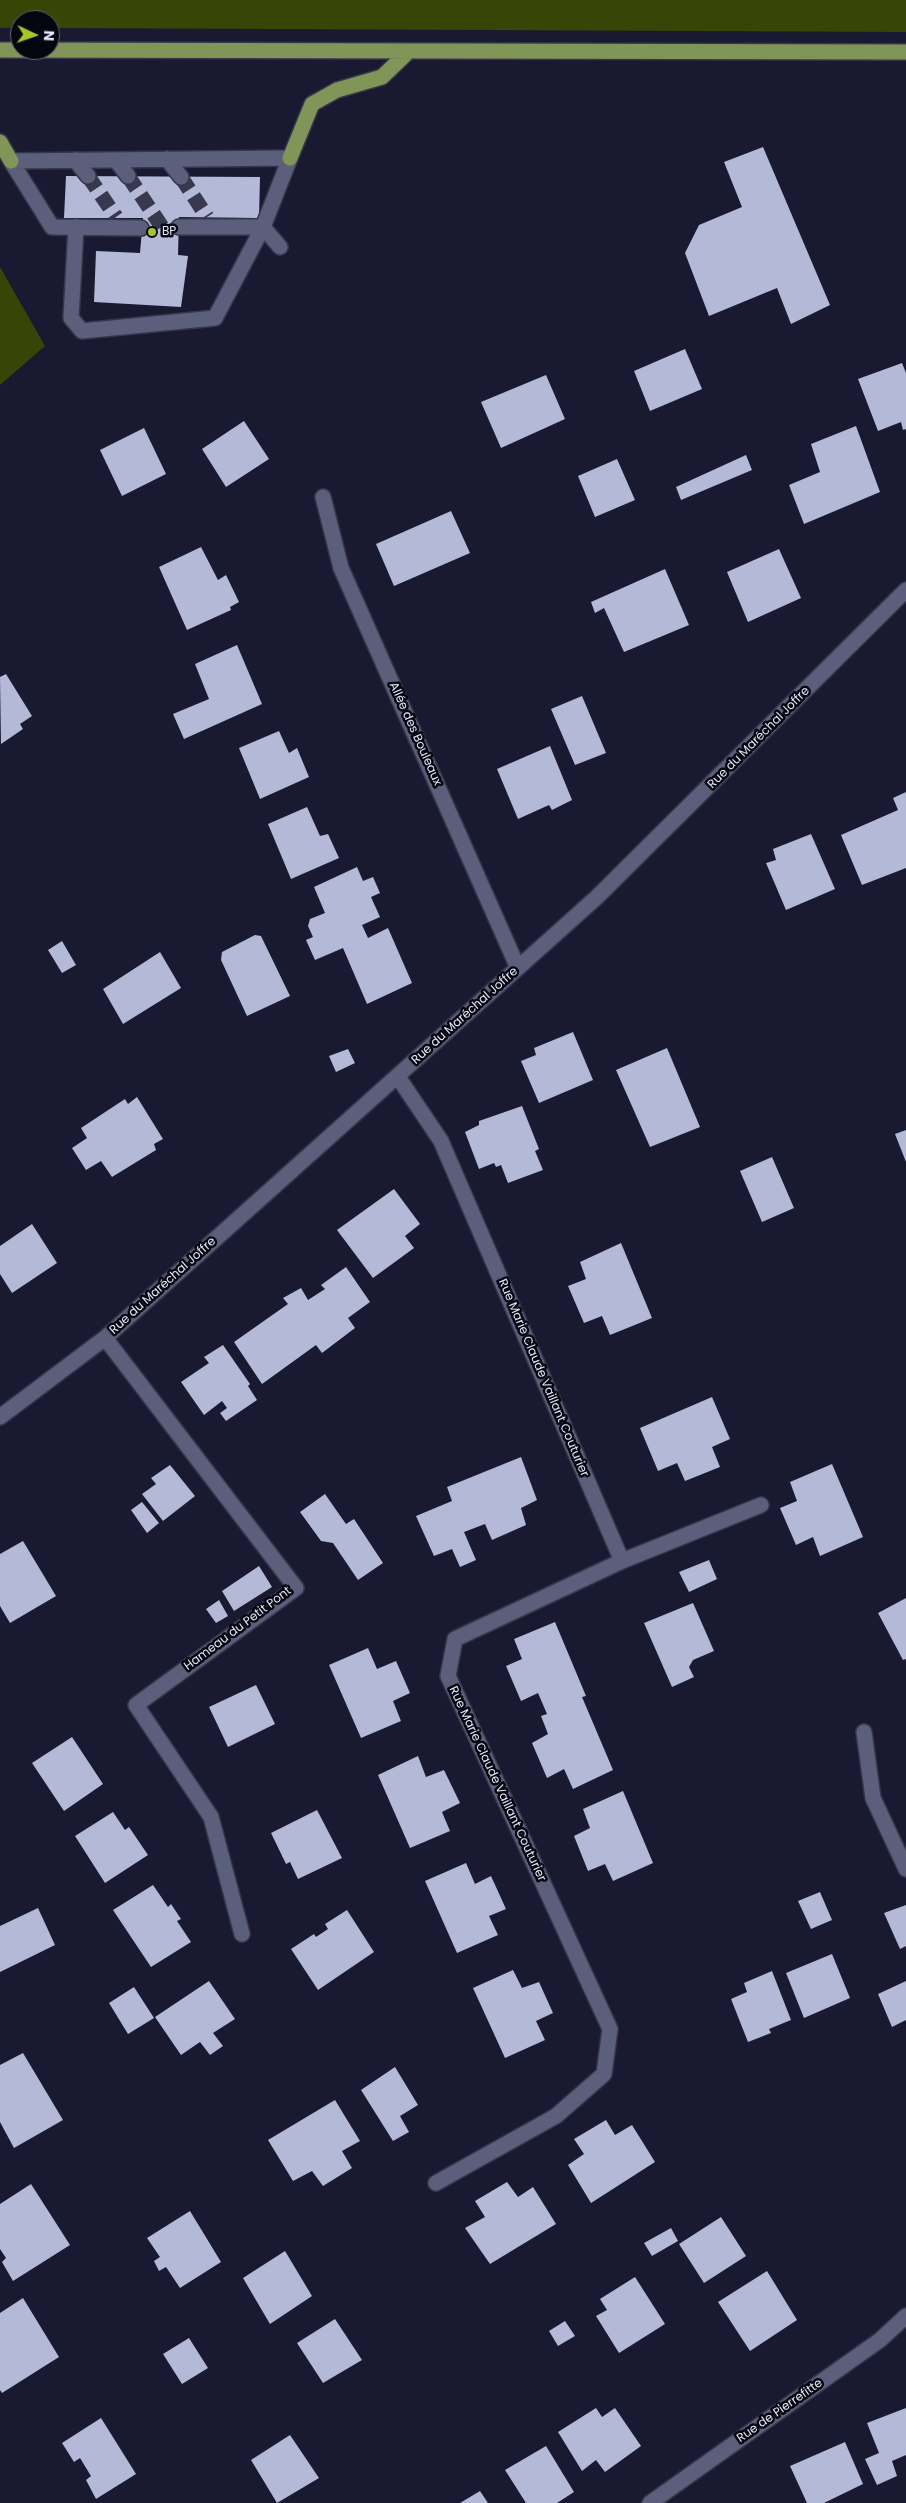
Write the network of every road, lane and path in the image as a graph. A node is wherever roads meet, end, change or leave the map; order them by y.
1 (0, 50) edge
2 (409, 51) junction
3 (906, 52) edge
4 (0, 142) edge
5 (290, 158) junction
6 (168, 159) junction
7 (75, 160) junction
8 (116, 160) junction
9 (12, 161) junction
10 (88, 176) tunnel mouth
11 (128, 176) tunnel mouth
12 (181, 177) tunnel mouth
13 (76, 227) junction
14 (179, 227) dead end
15 (263, 227) junction
16 (142, 228) dead end
17 (280, 247) dead end
18 (323, 497) dead end
19 (906, 590) edge
20 (518, 968) junction
21 (398, 1077) junction
22 (105, 1338) junction
23 (0, 1417) edge
24 (761, 1505) dead end
25 (622, 1561) junction
26 (864, 1732) dead end
27 (906, 1869) edge
28 (242, 1934) dead end
29 (436, 2182) dead end
30 (906, 2316) edge
31 (650, 2503) edge

1 - 2 main road
2 - 3 main road
2 - 5 main road
4 - 9 main road
5 - 6 street
5 - 15 street
6 - 8 street
6 - 12 street
7 - 8 street
7 - 9 street
7 - 10 street
8 - 11 street
9 - 13 street
13 - 15 street
13 - 16 street
14 - 15 street
15 - 17 street
18 - 20 street, Allée des Bouleaux
19 - 20 street, Rue du Maréchal Joffre
20 - 21 street, Rue du Maréchal Joffre
21 - 22 street, Rue du Maréchal Joffre
21 - 25 street, Rue Marie Claude Vaillant Couturier
22 - 23 street, Rue du Maréchal Joffre
22 - 28 street, Hameau du Petit Pont
24 - 25 street
25 - 29 street, Rue Marie Claude Vaillant Couturier
26 - 27 street
30 - 31 street, Rue de Pierrefitte

